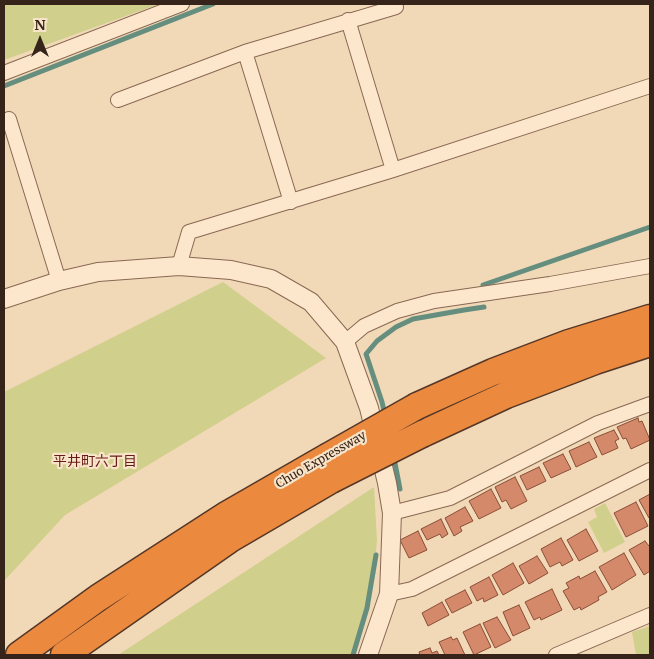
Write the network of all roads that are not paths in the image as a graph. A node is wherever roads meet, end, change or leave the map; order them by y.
1 (182, 4) edge
2 (396, 7) dead end
3 (348, 20) junction
4 (245, 52) junction
5 (4, 73) edge
6 (650, 86) edge
7 (118, 100) dead end
8 (9, 119) dead end
9 (393, 170) junction
10 (291, 202) junction
11 (179, 266) junction
12 (650, 266) edge
13 (59, 281) junction
14 (4, 299) edge
15 (650, 318) edge
16 (344, 342) junction
17 (650, 343) edge
18 (650, 404) edge
19 (329, 468) junction
20 (650, 470) edge
21 (392, 513) junction
22 (389, 594) junction
23 (650, 615) edge
24 (19, 655) edge
25 (64, 655) edge
26 (368, 655) edge
27 (556, 655) edge

1 - 5 street
2 - 3 street
3 - 4 street
3 - 9 street
4 - 7 street
4 - 10 street
6 - 9 street
8 - 13 street
9 - 10 street
10 - 11 street
11 - 13 street
11 - 16 street
12 - 16 street
13 - 14 street
15 - 19 highway, Chuo Expressway, bridge
16 - 21 street
17 - 19 highway, Chuo Expressway, bridge
18 - 21 street
19 - 24 highway, Chuo Expressway
19 - 25 highway, Chuo Expressway
20 - 22 street
21 - 22 street
22 - 26 street
23 - 27 street

